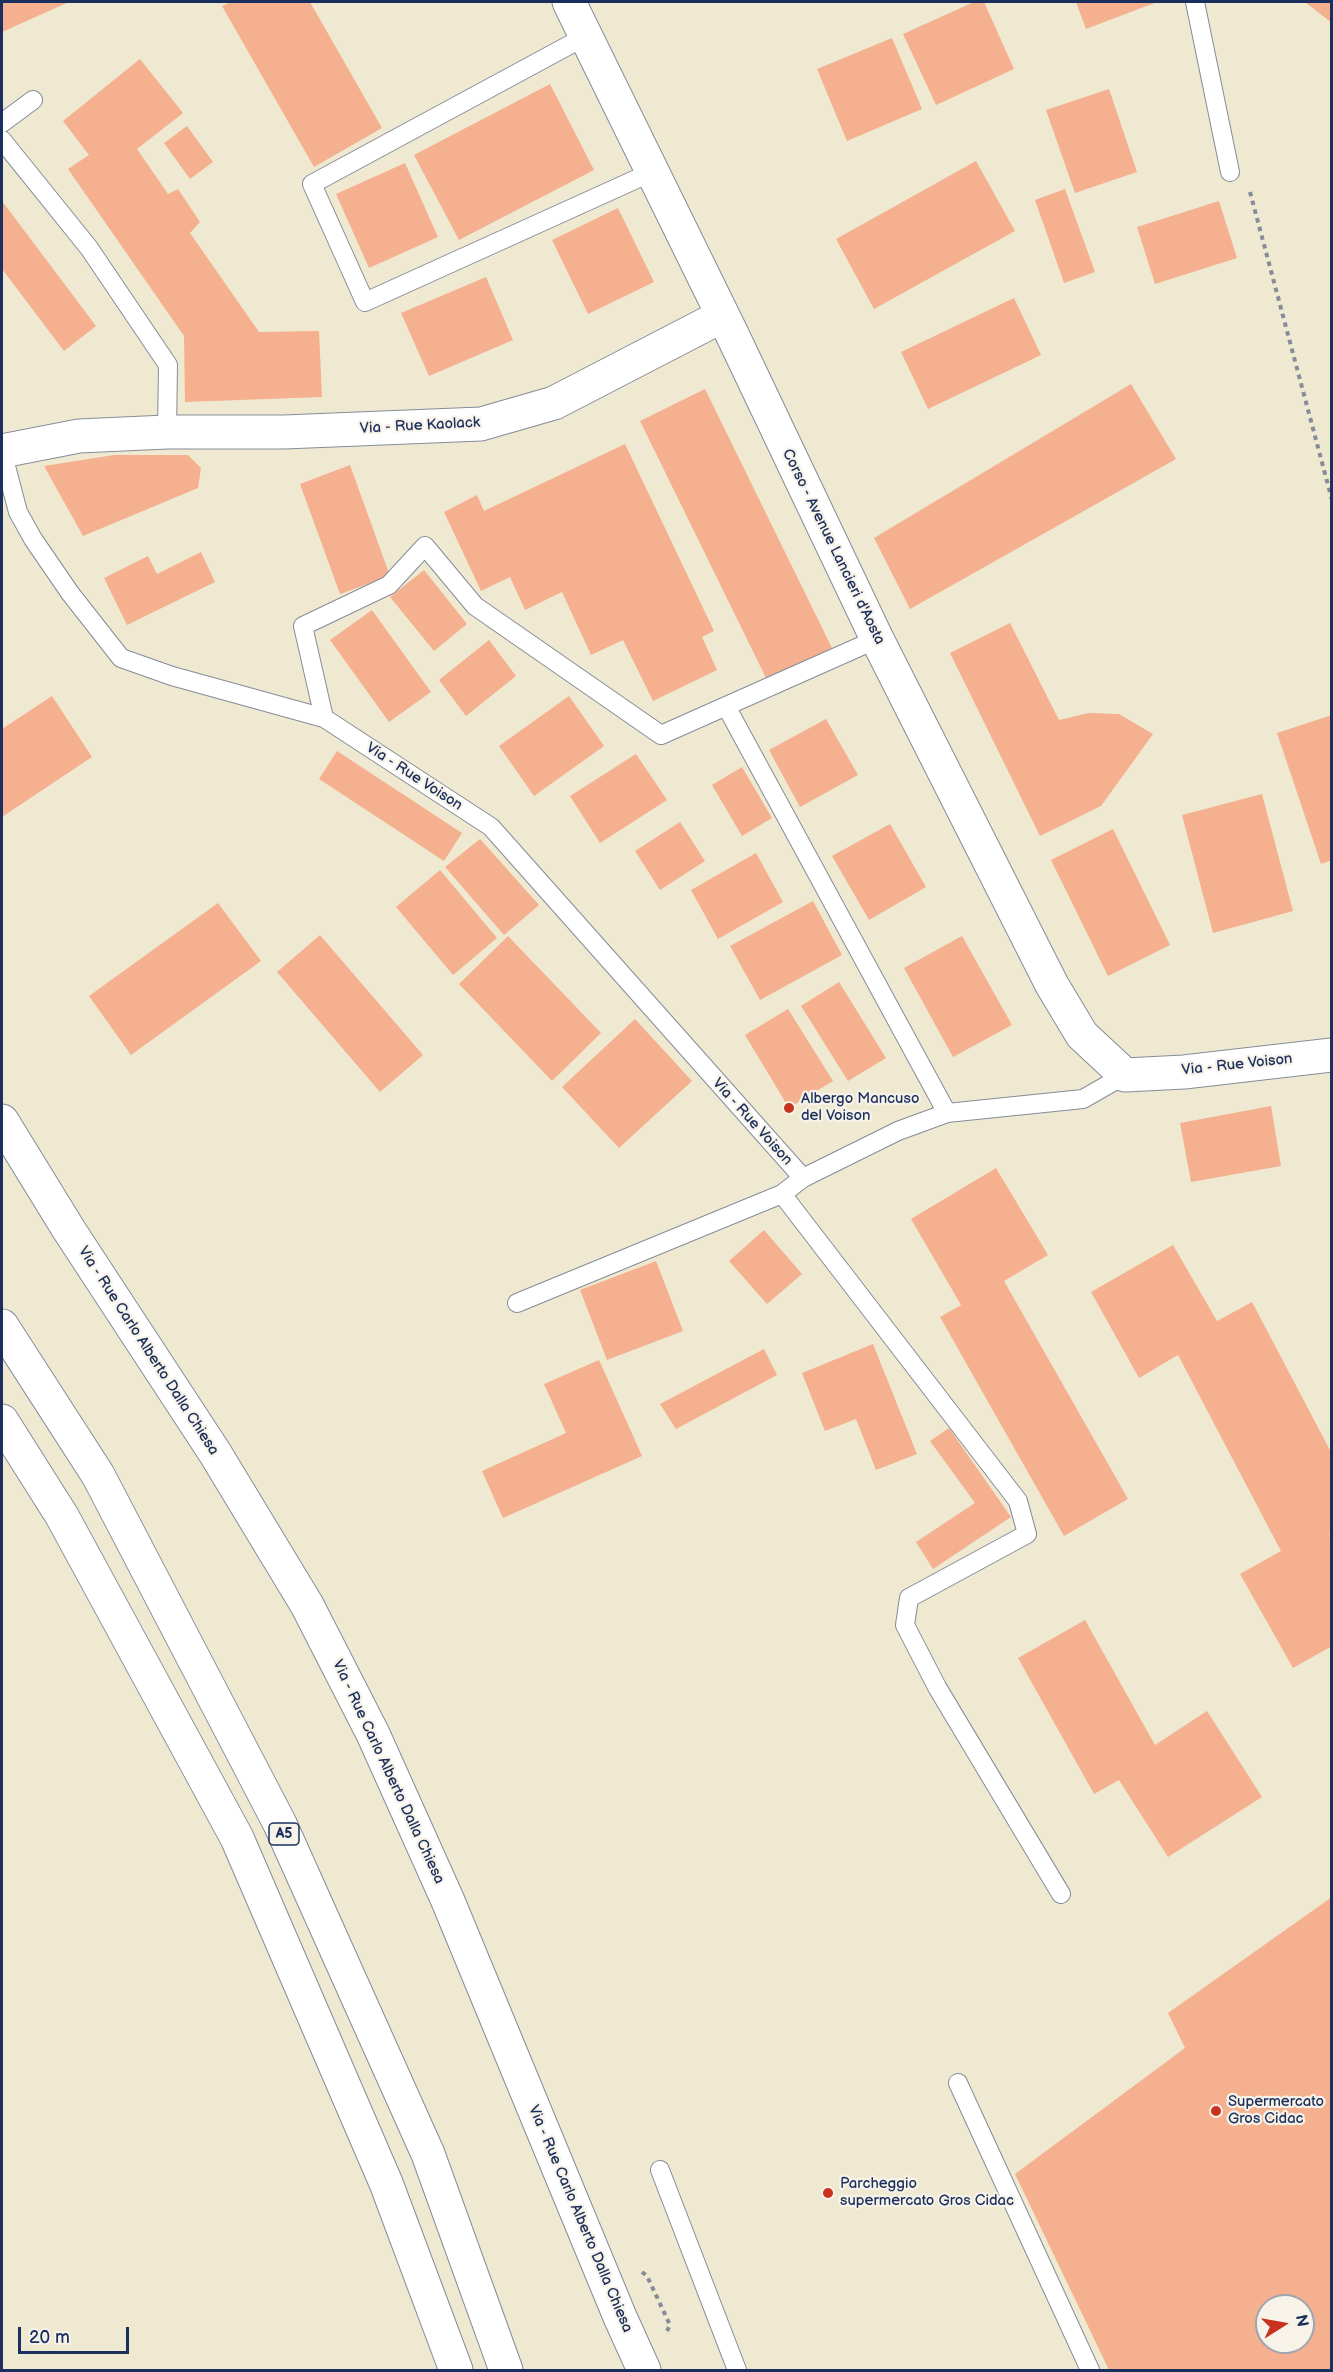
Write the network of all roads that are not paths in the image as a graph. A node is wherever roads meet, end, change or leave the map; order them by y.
1 (569, 2) edge
2 (1195, 2) edge
3 (586, 36) junction
4 (33, 100) dead end
5 (2, 123) edge
6 (2, 140) edge
7 (652, 172) junction
8 (1230, 172) road end
9 (722, 316) junction
10 (167, 432) junction
11 (2, 451) edge
12 (877, 639) junction
13 (726, 706) junction
14 (324, 718) junction
15 (1332, 1055) edge
16 (1125, 1075) junction
17 (947, 1113) junction
18 (2, 1120) edge
19 (803, 1178) junction
20 (782, 1194) junction
21 (517, 1304) dead end
22 (2, 1326) edge
23 (2, 1421) edge
24 (1060, 1894) dead end
25 (958, 2083) dead end
26 (660, 2170) dead end
27 (456, 2370) edge
28 (506, 2370) edge
29 (644, 2370) edge
30 (737, 2370) edge
31 (1090, 2370) edge

1 - 3 main road, Corso - Avenue Lancieri d'Aosta
2 - 8 lane
3 - 7 main road, Corso - Avenue Lancieri d'Aosta
3 - 7 lane
4 - 5 lane
6 - 10 lane
7 - 9 main road, Corso - Avenue Lancieri d'Aosta
9 - 10 main road, Via - Rue Kaolack
9 - 12 main road, Corso - Avenue Lancieri d'Aosta
10 - 11 main road, Via - Rue Kaolack
11 - 14 lane, Via - Rue Voison
12 - 13 lane
12 - 16 main road, Corso - Avenue Lancieri d'Aosta
13 - 14 lane
13 - 17 lane
14 - 19 lane, Via - Rue Voison
15 - 16 main road, Via - Rue Voison
16 - 17 lane, Via - Rue Voison
17 - 19 lane, Via - Rue Voison
18 - 29 main road, Via - Rue Carlo Alberto Dalla Chiesa
19 - 20 lane, Via - Rue Voison
20 - 21 lane, Via - Rue Voison
20 - 24 lane
22 - 28 main road, A5
23 - 27 main road
25 - 31 lane
26 - 30 lane

